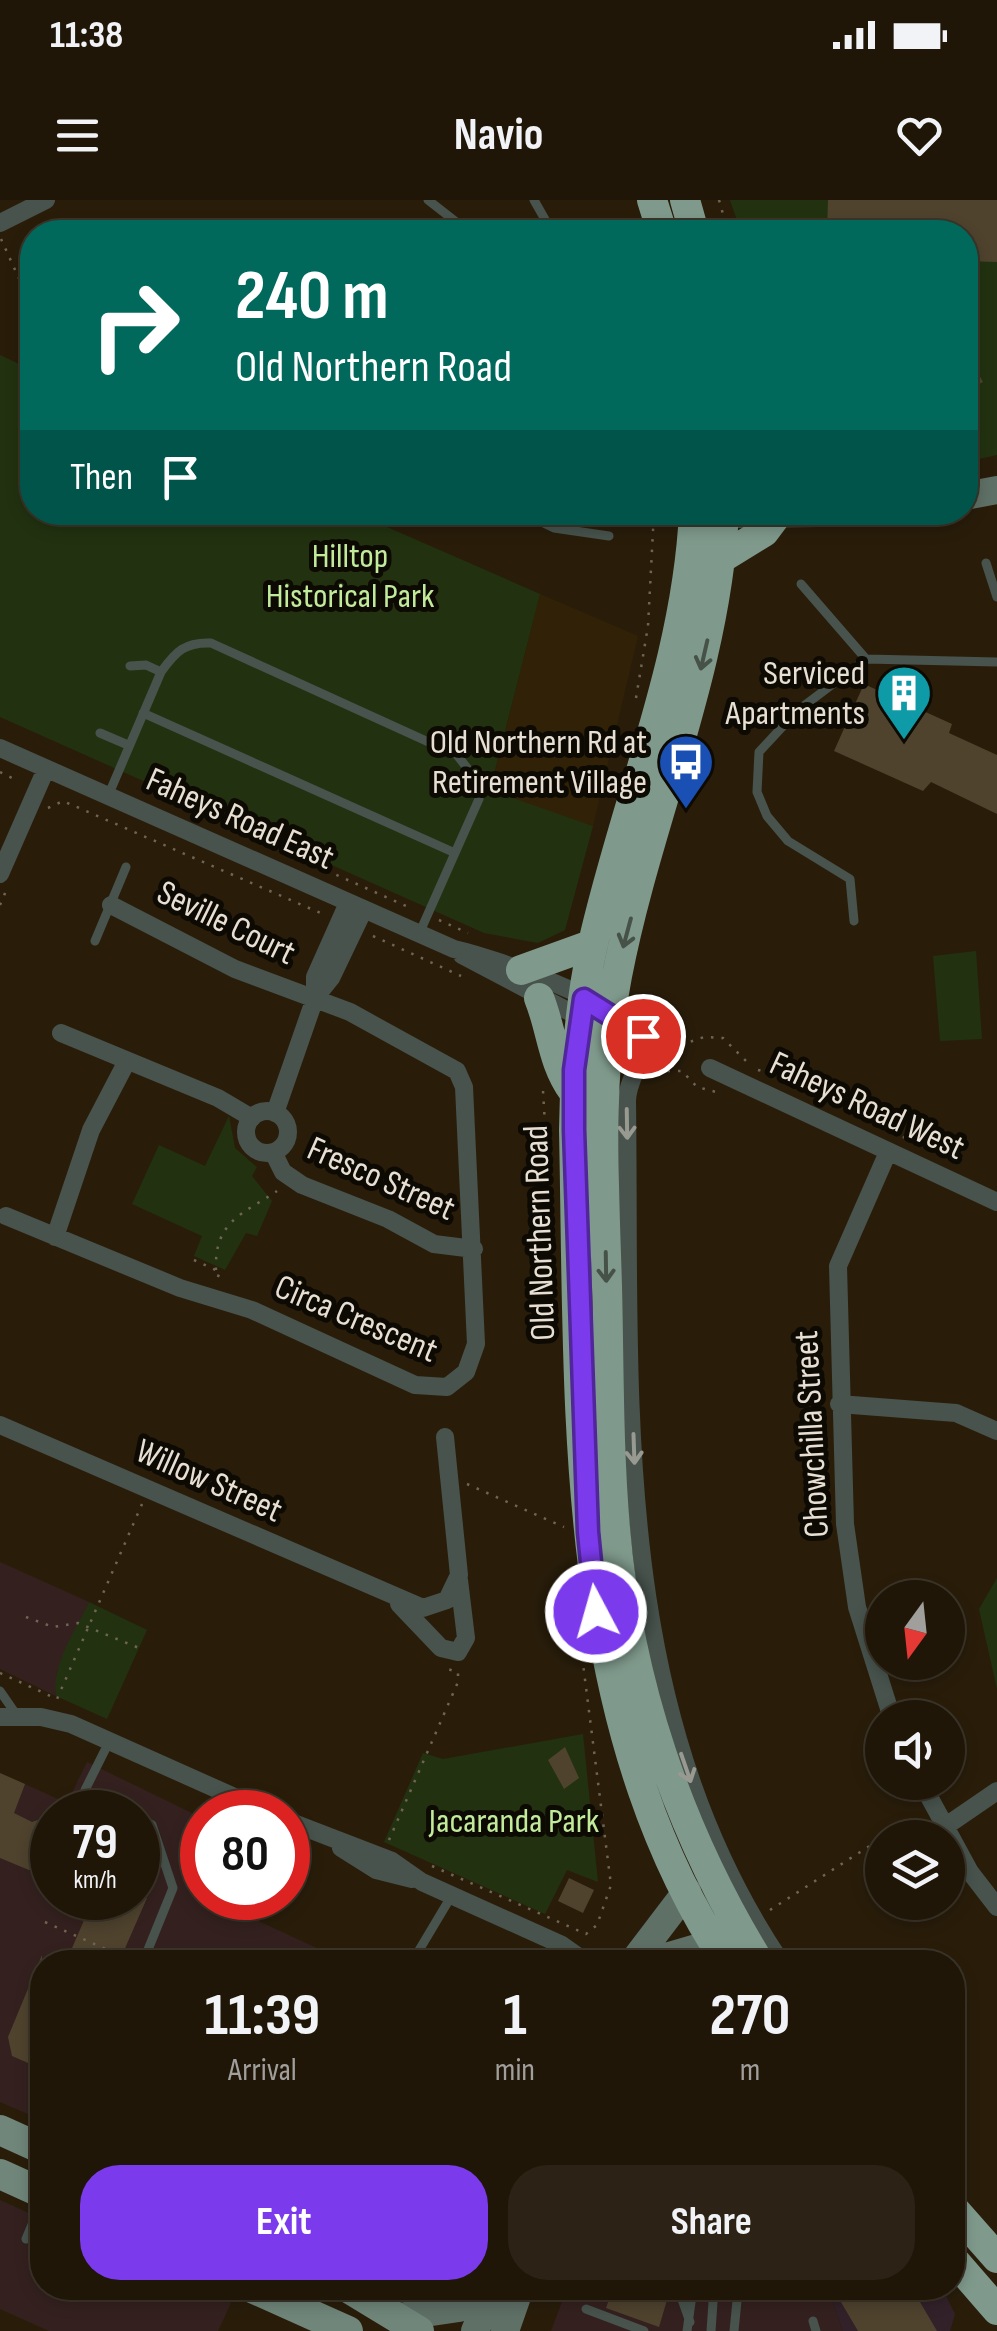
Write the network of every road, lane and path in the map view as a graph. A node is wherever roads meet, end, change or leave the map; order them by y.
1 (46, 200) edge
2 (428, 200) edge
3 (454, 220) edge
4 (0, 223) edge
5 (0, 238) edge
6 (20, 281) edge
7 (548, 525) edge
8 (706, 525) edge
9 (712, 525) edge
10 (769, 525) edge
11 (609, 536) dead end
12 (720, 559) junction
13 (986, 563) dead end
14 (801, 584) dead end
15 (997, 597) edge
16 (866, 659) junction
17 (997, 662) edge
18 (130, 666) dead end
19 (161, 672) junction
20 (142, 714) junction
21 (100, 733) dead end
22 (128, 746) junction
23 (0, 748) edge
24 (46, 769) junction
25 (0, 772) edge
26 (12, 778) dead end
27 (108, 796) junction
28 (455, 853) junction
29 (126, 866) dead end
30 (0, 874) edge
31 (110, 904) junction
32 (356, 906) junction
33 (854, 921) dead end
34 (419, 934) junction
35 (95, 941) dead end
36 (593, 944) junction
37 (454, 949) junction
38 (521, 970) junction
39 (315, 998) junction
40 (539, 998) junction
41 (596, 1015) junction
42 (62, 1034) dead end
43 (661, 1052) dead end
44 (126, 1063) junction
45 (710, 1068) dead end
46 (574, 1093) junction
47 (834, 1105) dead end
48 (275, 1113) junction
49 (252, 1118) junction
50 (887, 1132) dead end
51 (966, 1141) dead end
52 (273, 1152) junction
53 (888, 1152) junction
54 (961, 1160) junction
55 (950, 1180) junction
56 (276, 1192) dead end
57 (997, 1202) edge
58 (6, 1216) dead end
59 (54, 1237) junction
60 (474, 1250) junction
61 (194, 1260) dead end
62 (216, 1270) junction
63 (210, 1295) junction
64 (840, 1404) junction
65 (0, 1425) edge
66 (997, 1431) edge
67 (445, 1437) dead end
68 (453, 1484) junction
69 (148, 1489) junction
70 (570, 1530) dead end
71 (459, 1575) junction
72 (392, 1598) junction
73 (26, 1617) dead end
74 (90, 1627) junction
75 (139, 1648) dead end
76 (433, 1658) dead end
77 (0, 1672) edge
78 (0, 1691) edge
79 (886, 1700) edge
80 (6, 1719) edge
81 (109, 1742) junction
82 (85, 1790) edge
83 (218, 1790) edge
84 (997, 1791) edge
85 (929, 1800) edge
86 (932, 1806) junction
87 (911, 1820) edge
88 (940, 1820) edge
89 (955, 1820) edge
90 (310, 1831) edge
91 (387, 1846) dead end
92 (160, 1849) edge
93 (865, 1850) edge
94 (965, 1859) edge
95 (687, 1891) junction
96 (452, 1895) junction
97 (997, 1907) edge
98 (160, 1917) edge
99 (159, 1920) edge
100 (46, 1922) dead end
101 (728, 1945) edge
102 (112, 1950) edge
103 (145, 1950) edge
104 (419, 1950) edge
105 (569, 1950) edge
106 (642, 1950) edge
107 (0, 2130) edge
108 (30, 2144) edge
109 (0, 2174) edge
110 (30, 2188) edge
111 (965, 2221) edge
112 (30, 2230) edge
113 (26, 2239) dead end
114 (994, 2251) edge
115 (965, 2273) edge
116 (279, 2300) edge
117 (368, 2300) edge
118 (476, 2300) edge
119 (494, 2300) edge
120 (503, 2300) edge
121 (681, 2300) edge
122 (691, 2300) edge
123 (713, 2300) edge
124 (737, 2301) dead end
125 (989, 2302) edge
126 (586, 2309) dead end
127 (408, 2324) edge
128 (689, 2326) edge
129 (348, 2331) edge
130 (475, 2331) edge
131 (505, 2331) edge
132 (644, 2331) edge
133 (710, 2331) edge
134 (734, 2331) edge
135 (978, 2331) edge

1 - 4 street
2 - 3 lane
5 - 6 path
7 - 11 lane
8 - 36 highway, Old Northern Road
9 - 12 highway, Old Northern Road
10 - 12 highway
12 -> 41 highway, Old Northern Road
13 - 15 lane
14 - 16 lane
16 - 17 lane
16 - 33 lane
18 - 19 lane
19 - 20 lane
19 - 28 lane
20 - 22 lane
20 - 28 lane
21 - 22 lane
22 - 27 lane
23 - 24 street, Faheys Road East
24 - 27 street, Faheys Road East
24 - 30 street
25 - 26 path
27 - 32 street, Faheys Road East
28 - 34 lane
29 - 31 lane, Seville Court
31 - 35 lane, Seville Court
31 - 39 street, Seville Court
32 - 34 street, Faheys Road East
32 - 39 street
34 - 37 street, Faheys Road East
36 - 38 highway
36 - 41 highway, Old Northern Road
37 - 38 street, Faheys Road East
37 - 40 street, Faheys Road East
38 - 41 street, Faheys Road East
39 - 48 street
39 - 60 street, Circa Crescent
40 - 41 street, Faheys Road East
40 - 46 highway
41 - 46 highway, Old Northern Road
41 -> 101 highway, Old Northern Road
42 - 44 street
43 - 47 path
44 - 49 street
44 - 59 street
45 - 53 street, Faheys Road West
46 - 95 highway, Old Northern Road
48 - 49 street, Fresco Street
48 - 52 street, Fresco Street
49 - 52 street, Fresco Street
50 - 54 path
51 - 54 path
52 - 60 street, Fresco Street
53 - 55 street, Faheys Road West
53 - 64 street, Chowchilla Street
54 - 55 path
55 - 57 street, Faheys Road West
56 - 62 path
58 - 59 street, Circa Crescent
59 - 63 street, Circa Crescent
60 - 63 street, Circa Crescent
61 - 62 path
62 - 63 path
64 - 66 street
64 - 79 street, Chowchilla Street
65 - 69 street, Willow Street
67 - 68 street, Willow Street
68 - 70 path
68 - 71 street, Willow Street
69 - 72 street, Willow Street
69 - 74 path
71 - 72 street, Willow Street
71 - 72 street, Willow Street
73 - 74 path
74 - 75 path
74 - 77 path
76 - 91 path
78 - 80 lane
80 - 81 street
81 - 82 lane
81 - 83 street
84 - 89 street
85 - 86 street
86 - 87 path
86 - 88 street
90 - 96 street
92 - 98 lane
93 - 101 path
94 - 97 street
95 - 101 highway, Old Northern Road
95 - 106 street
96 - 104 lane
96 - 105 street
99 - 103 lane
100 - 102 path
107 - 108 main road
109 - 110 main road
111 - 114 highway
112 - 113 lane
115 - 125 highway
116 - 129 main road
117 - 127 main road
118 - 127 street
119 - 130 street
120 - 131 street
121 - 128 lane
122 - 128 lane
123 - 133 lane
124 - 134 lane
125 - 135 highway
126 - 132 lane

